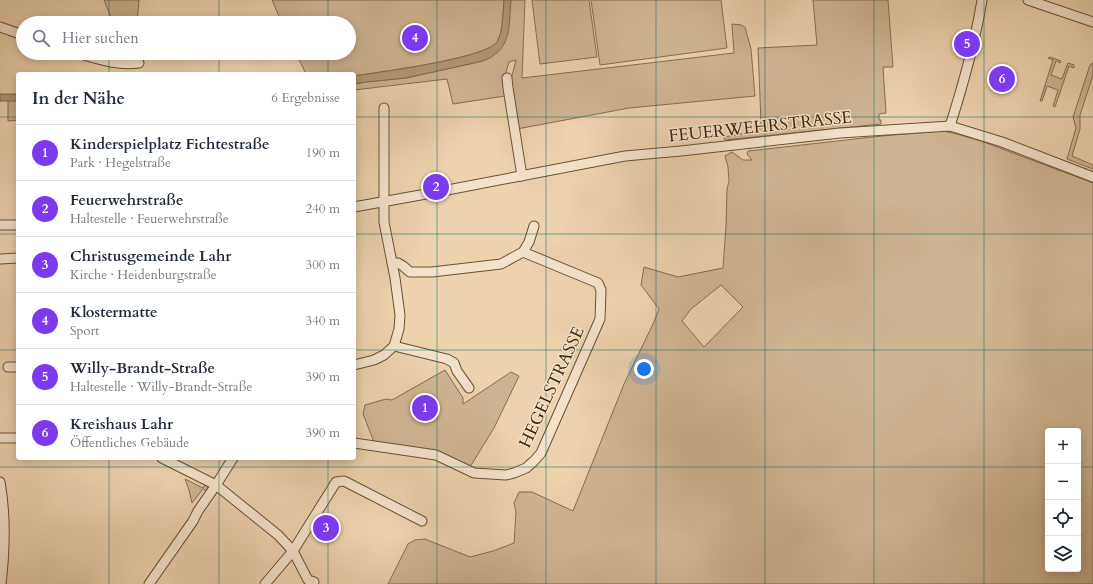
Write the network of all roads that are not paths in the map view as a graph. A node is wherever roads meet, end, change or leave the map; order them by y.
1 (982, 0) edge
2 (1028, 0) edge
3 (1093, 22) edge
4 (0, 27) edge
5 (16, 33) edge
6 (99, 60) edge
7 (139, 63) dead end
8 (507, 78) dead end
9 (384, 108) dead end
10 (950, 126) junction
11 (522, 176) junction
12 (1093, 177) edge
13 (384, 202) junction
14 (356, 207) edge
15 (0, 225) edge
16 (16, 225) edge
17 (534, 226) dead end
18 (523, 252) junction
19 (16, 258) edge
20 (0, 259) edge
21 (392, 263) junction
22 (410, 272) junction
23 (395, 278) junction
24 (394, 346) junction
25 (356, 364) edge
26 (16, 366) edge
27 (8, 367) dead end
28 (469, 388) dead end
29 (0, 438) edge
30 (16, 438) edge
31 (356, 443) edge
32 (166, 460) edge
33 (232, 460) edge
34 (0, 482) edge
35 (216, 485) junction
36 (422, 521) dead end
37 (293, 550) junction
38 (311, 581) dead end
39 (1, 584) edge
40 (149, 584) edge
41 (265, 584) edge

1 - 10 street
2 - 3 street
4 - 5 street
6 - 7 street
8 - 11 street
9 - 13 street
10 - 11 street, FEUERWEHRSTRASSE
10 - 12 street, FEUERWEHRSTRASSE
11 - 13 street, FEUERWEHRSTRASSE
13 - 14 street, FEUERWEHRSTRASSE
13 - 21 street
15 - 16 street
17 - 18 street
18 - 22 street
18 - 31 street, HEGELSTRASSE
19 - 20 street
21 - 22 street
21 - 23 street
22 - 23 street
23 - 24 street
24 - 25 street
24 - 28 street
26 - 27 street
29 - 30 street
32 - 35 street
33 - 35 street
34 - 39 street
35 - 37 street
35 - 40 street
36 - 37 street
37 - 38 street
37 - 41 street

